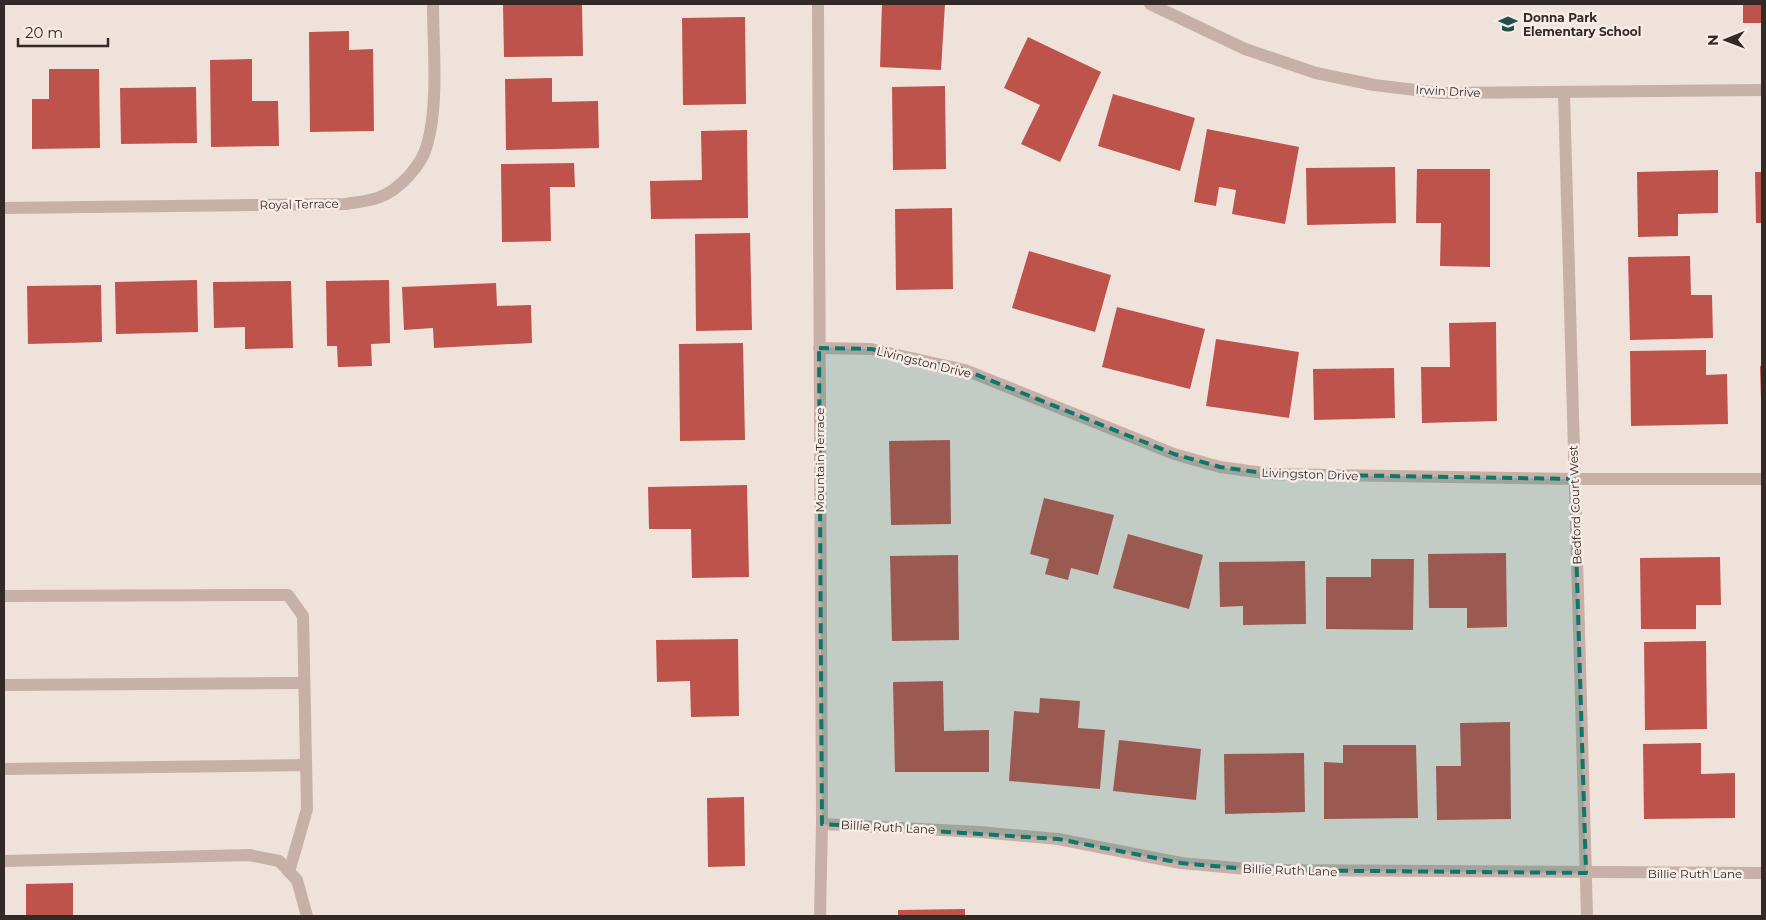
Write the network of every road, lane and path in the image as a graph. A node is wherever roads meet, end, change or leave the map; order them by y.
1 (433, 4) edge
2 (818, 4) edge
3 (1150, 4) edge
4 (1762, 90) edge
5 (1564, 93) junction
6 (4, 208) edge
7 (819, 348) junction
8 (1574, 479) junction
9 (1762, 479) edge
10 (4, 596) edge
11 (304, 683) junction
12 (4, 685) edge
13 (306, 766) junction
14 (4, 769) edge
15 (822, 824) junction
16 (4, 861) edge
17 (289, 872) junction
18 (1586, 873) junction
19 (1762, 873) edge
20 (307, 916) edge
21 (820, 916) edge
22 (1587, 916) edge

1 - 6 street, Royal Terrace
2 - 7 street, Mountain Terrace
3 - 5 street, Irwin Drive
4 - 5 street, Irwin Drive
5 - 8 street, Bedford Court West
7 - 8 street, Livingston Drive
7 - 15 street, Mountain Terrace
8 - 9 street, Livingston Drive
8 - 18 street, Bedford Court West
10 - 11 street
11 - 12 street
11 - 13 street
13 - 14 street
13 - 17 street
15 - 18 street, Billie Ruth Lane
15 - 21 street, Mountain Terrace
16 - 17 street
17 - 20 street
18 - 19 street, Billie Ruth Lane
18 - 22 street, Bedford Court West

